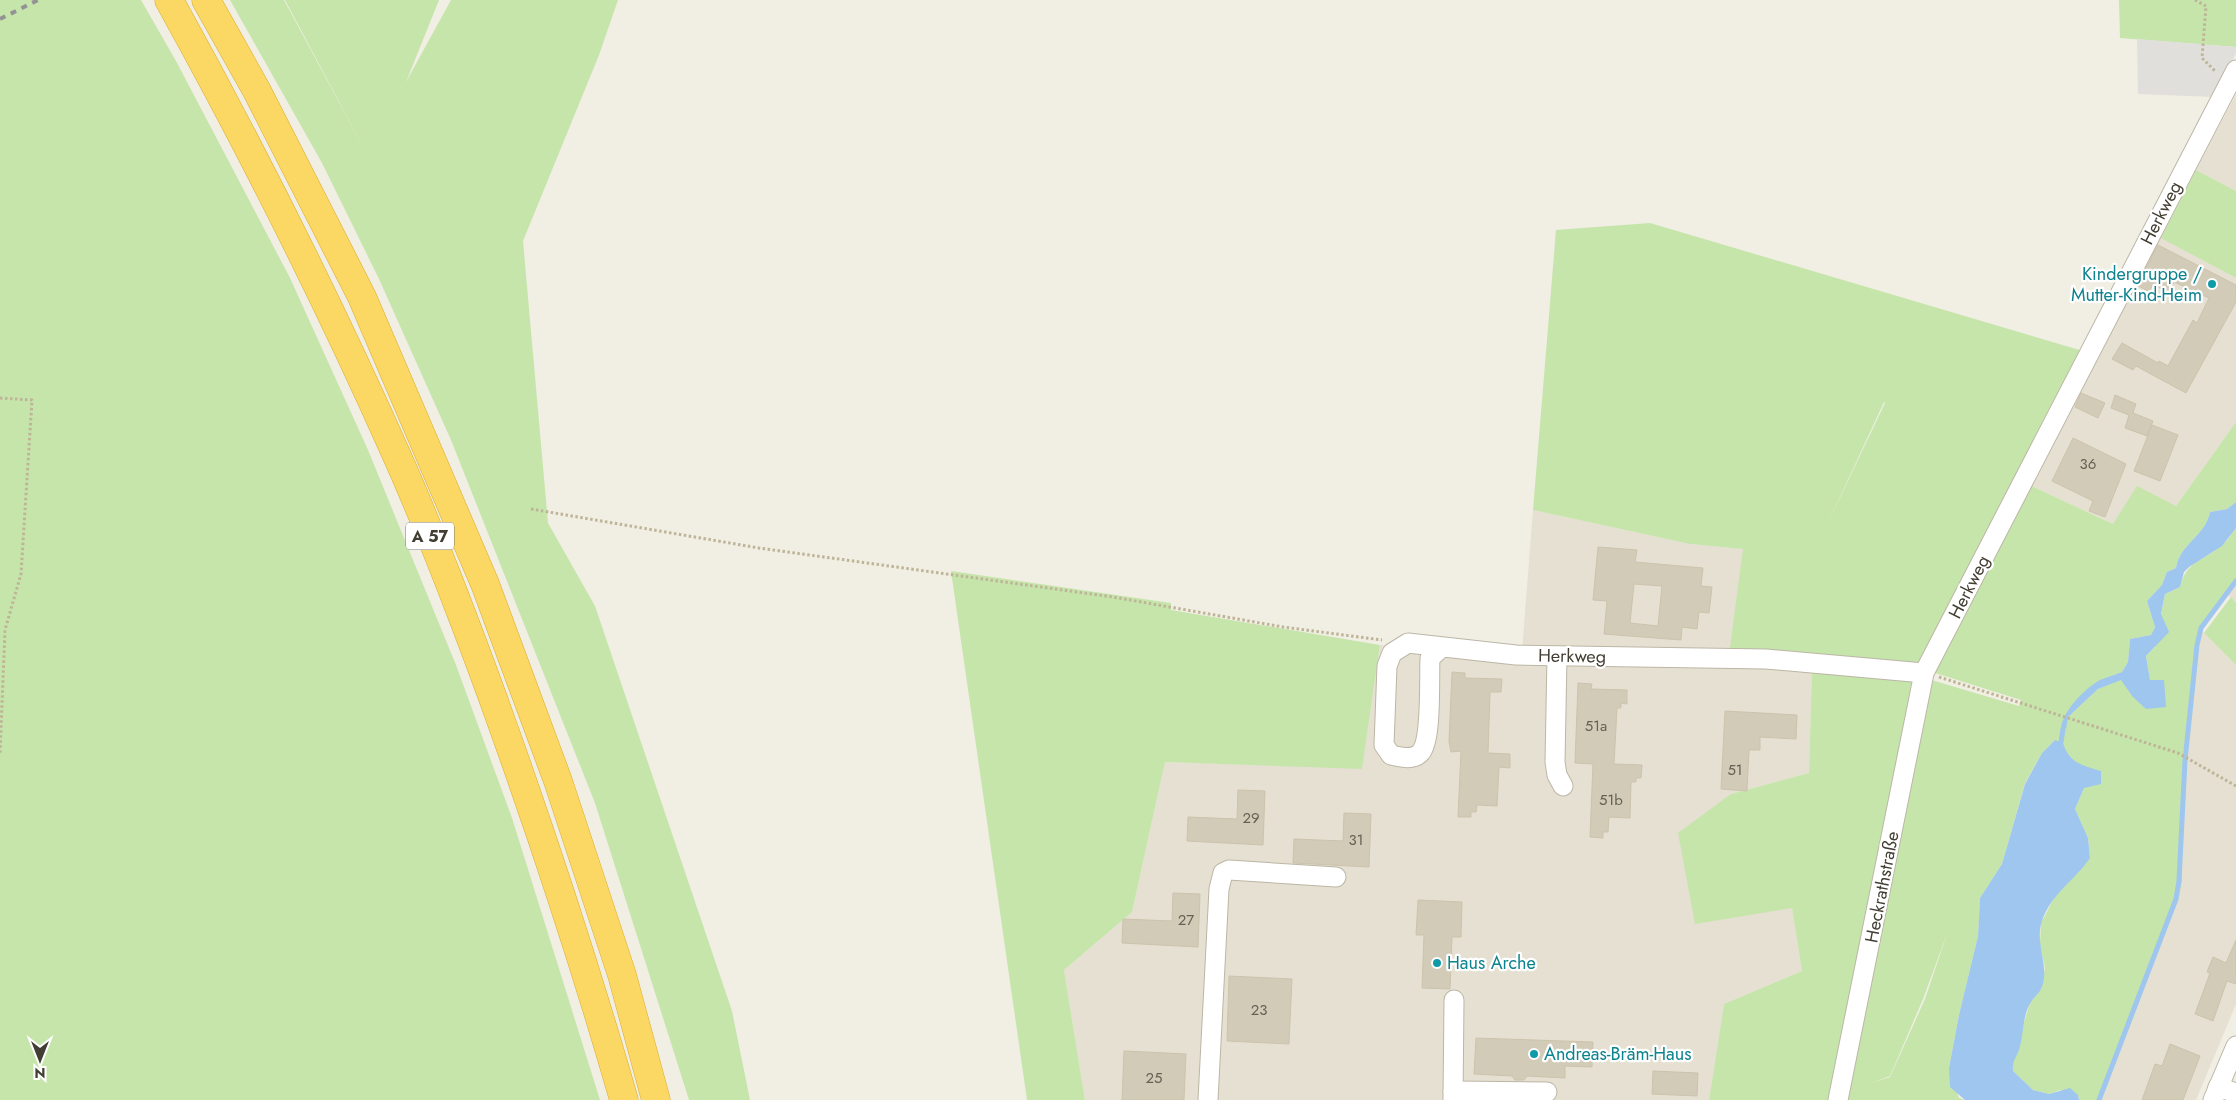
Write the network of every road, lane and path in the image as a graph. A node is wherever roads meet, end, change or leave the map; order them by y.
1 (169, 0) edge
2 (206, 0) edge
3 (2195, 0) edge
4 (2232, 77) edge
5 (0, 398) edge
6 (531, 509) dead end
7 (1408, 644) junction
8 (1441, 648) junction
9 (1557, 656) junction
10 (1924, 673) junction
11 (0, 754) edge
12 (1563, 786) dead end
13 (2236, 786) edge
14 (1336, 877) dead end
15 (1454, 1000) dead end
16 (2236, 1046) edge
17 (1547, 1092) dead end
18 (2216, 1093) edge
19 (2236, 1093) edge
20 (1453, 1095) edge
21 (624, 1100) edge
22 (656, 1100) edge
23 (1208, 1100) edge
24 (1838, 1100) edge

1 - 21 highway, A 57
2 - 22 highway, A 57
3 - 4 path
4 - 10 street, Herkweg
5 - 11 path
6 - 7 path
7 - 8 street, Herkweg
7 - 8 street
8 - 9 street, Herkweg
9 - 10 street, Herkweg
9 - 12 street
10 - 13 path
10 - 24 street, Heckrathstraße
14 - 23 street
15 - 20 street
16 - 18 street
17 - 20 street
18 - 19 street

